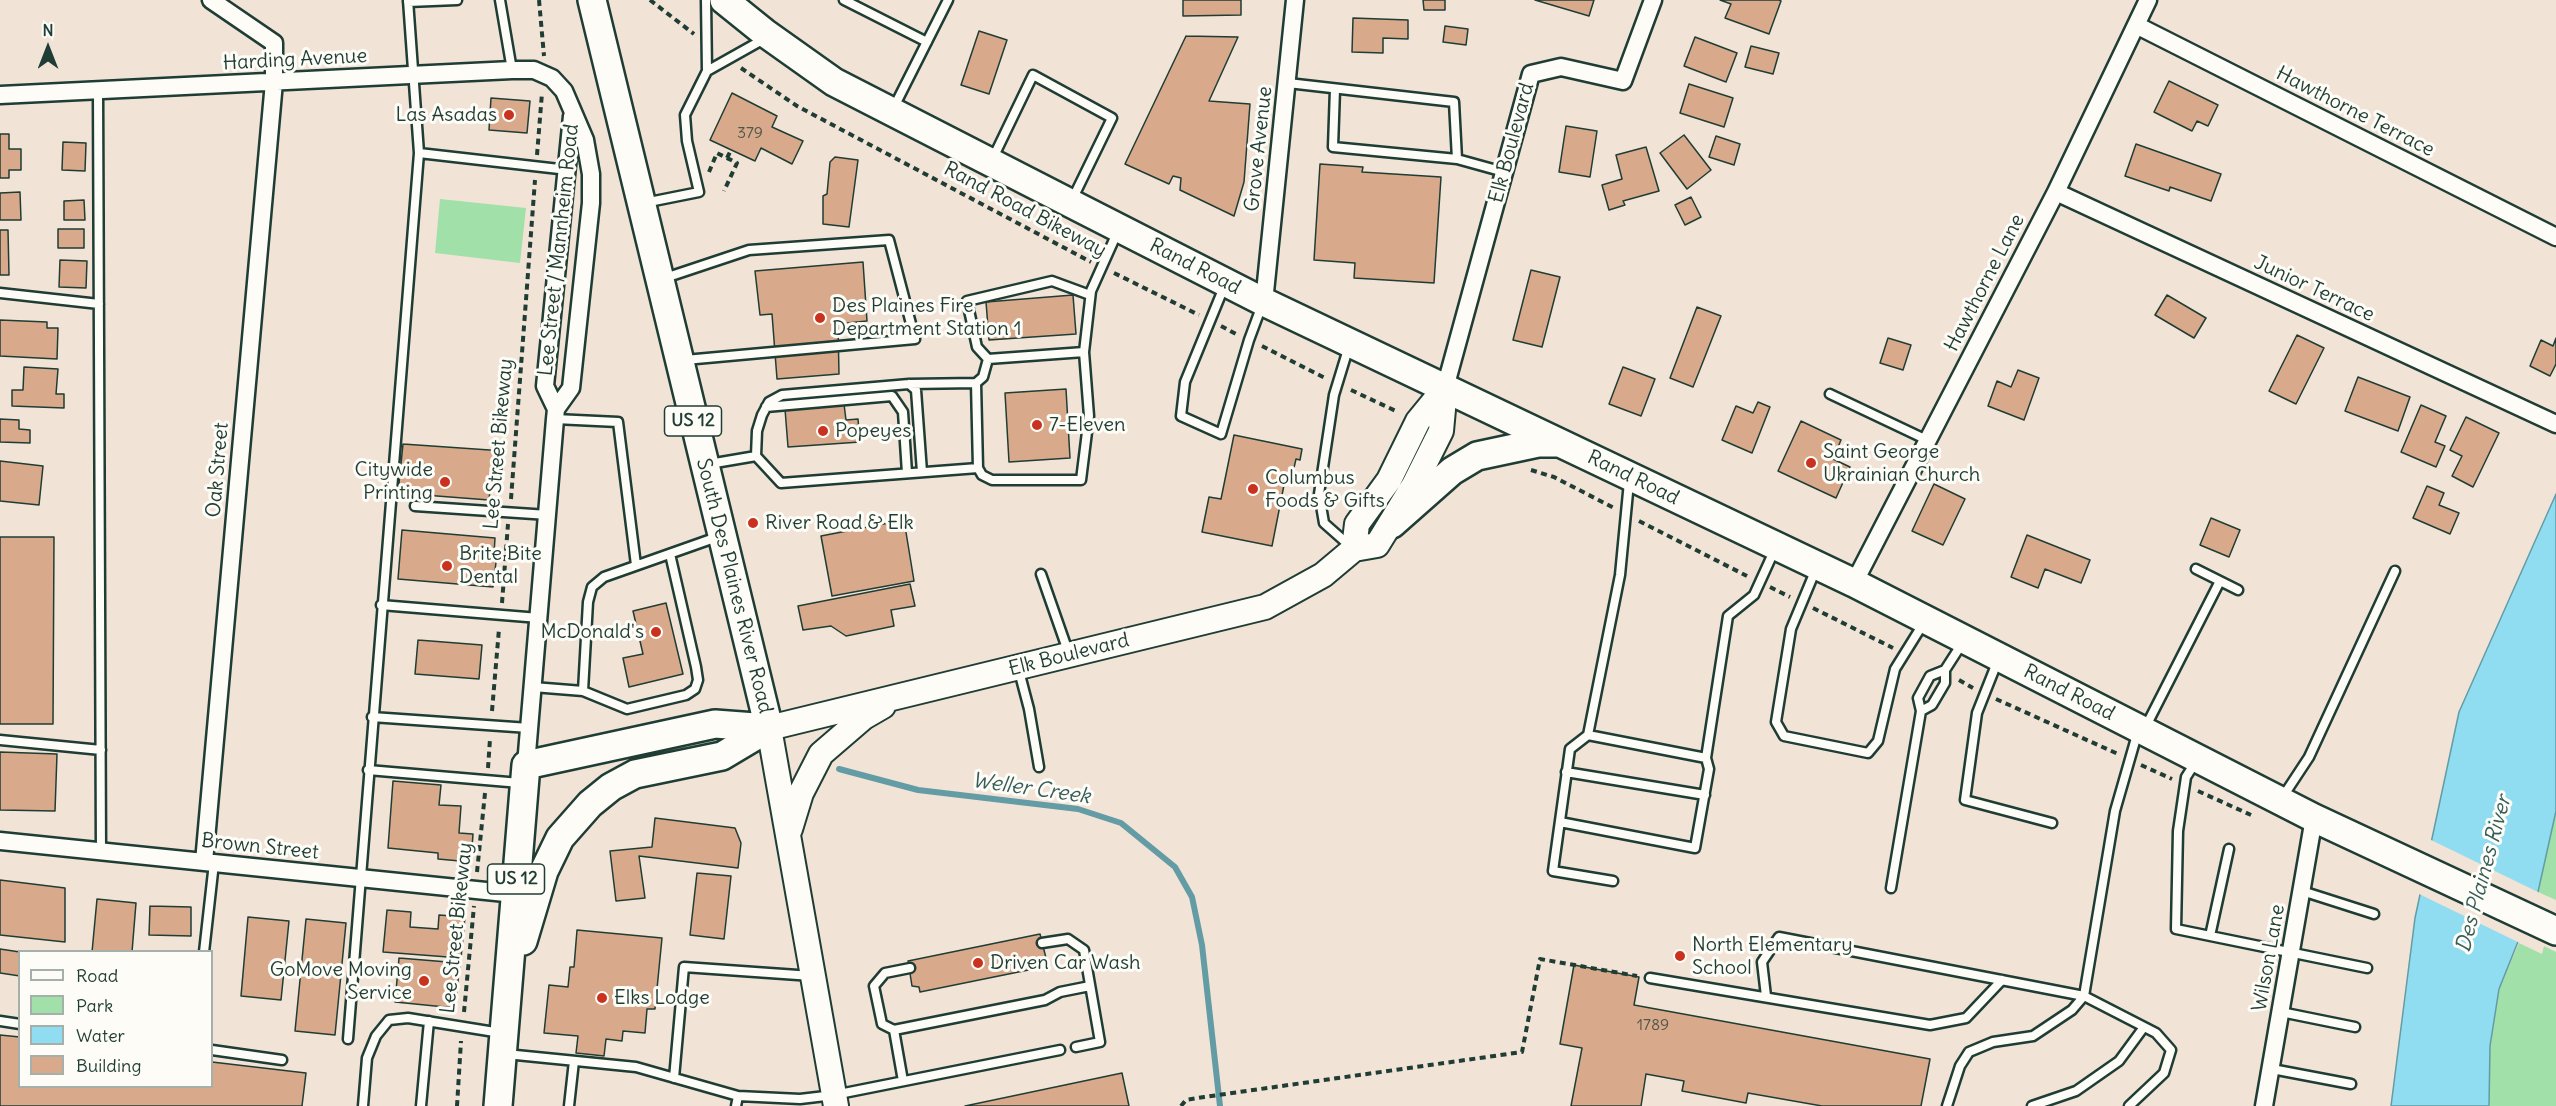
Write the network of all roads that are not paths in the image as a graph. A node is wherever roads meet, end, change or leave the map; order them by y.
1 (211, 0) edge
2 (457, 0) edge
3 (500, 0) edge
4 (592, 0) edge
5 (706, 0) edge
6 (724, 0) edge
7 (844, 0) edge
8 (948, 0) edge
9 (1295, 0) edge
10 (1653, 0) edge
11 (2148, 0) edge
12 (408, 1) edge
13 (2136, 25) junction
14 (770, 36) junction
15 (927, 42) junction
16 (512, 70) junction
17 (707, 71) junction
18 (415, 74) junction
19 (274, 82) junction
20 (1288, 83) junction
21 (1335, 88) junction
22 (98, 91) junction
23 (0, 95) edge
24 (573, 109) junction
25 (892, 112) junction
26 (418, 153) junction
27 (1457, 159) junction
28 (990, 162) junction
29 (569, 170) junction
30 (1504, 172) junction
31 (2056, 192) junction
32 (1070, 203) junction
33 (640, 204) junction
34 (1119, 228) junction
35 (2556, 237) edge
36 (658, 281) junction
37 (1226, 282) junction
38 (0, 293) edge
39 (1090, 295) junction
40 (1264, 302) junction
41 (99, 304) junction
42 (1350, 343) junction
43 (1084, 352) junction
44 (988, 359) junction
45 (678, 360) junction
46 (976, 383) junction
47 (909, 384) junction
48 (1445, 388) junction
49 (1830, 394) dead end
50 (766, 407) junction
51 (556, 414) junction
52 (2556, 424) edge
53 (1927, 440) junction
54 (1561, 443) junction
55 (756, 456) junction
56 (704, 465) junction
57 (978, 468) junction
58 (922, 472) junction
59 (907, 473) junction
60 (1629, 476) junction
61 (415, 506) dead end
62 (548, 515) junction
63 (1392, 524) junction
64 (721, 535) junction
65 (1776, 546) junction
66 (1354, 549) junction
67 (670, 554) junction
68 (636, 566) junction
69 (1817, 566) junction
70 (2196, 569) dead end
71 (2395, 571) dead end
72 (1041, 574) dead end
73 (2220, 581) junction
74 (1854, 583) junction
75 (2238, 591) dead end
76 (381, 605) junction
77 (539, 618) junction
78 (1926, 620) junction
79 (1965, 639) junction
80 (1069, 655) junction
81 (1999, 657) junction
82 (1018, 667) junction
83 (1945, 670) junction
84 (532, 687) junction
85 (583, 690) junction
86 (901, 696) junction
87 (1921, 711) junction
88 (372, 717) junction
89 (529, 728) junction
90 (769, 728) junction
91 (2142, 730) junction
92 (1588, 735) junction
93 (0, 740) edge
94 (101, 750) junction
95 (1706, 758) junction
96 (2198, 759) junction
97 (1039, 767) dead end
98 (368, 771) junction
99 (1566, 772) junction
100 (525, 774) junction
101 (1705, 795) junction
102 (2280, 800) junction
103 (2314, 818) junction
104 (1560, 822) junction
105 (2052, 823) dead end
106 (788, 834) junction
107 (0, 841) edge
108 (2229, 849) dead end
109 (101, 852) junction
110 (209, 863) junction
111 (359, 878) junction
112 (1613, 881) dead end
113 (1891, 888) dead end
114 (2302, 891) junction
115 (515, 894) junction
116 (2374, 914) dead end
117 (2552, 928) edge
118 (2210, 936) junction
119 (1042, 943) dead end
120 (204, 950) edge
121 (2291, 951) junction
122 (910, 968) dead end
123 (2367, 968) dead end
124 (813, 976) junction
125 (1650, 978) road end
126 (2002, 980) junction
127 (1090, 986) junction
128 (507, 993) junction
129 (1766, 996) junction
130 (2084, 996) junction
131 (2281, 1012) junction
132 (0, 1021) edge
133 (429, 1021) junction
134 (18, 1024) edge
135 (2144, 1027) junction
136 (2355, 1027) dead end
137 (894, 1030) junction
138 (348, 1039) dead end
139 (502, 1044) junction
140 (1076, 1047) dead end
141 (213, 1050) edge
142 (1060, 1050) dead end
143 (282, 1060) dead end
144 (574, 1061) junction
145 (2272, 1069) junction
146 (674, 1078) junction
147 (903, 1081) junction
148 (2351, 1084) dead end
149 (738, 1096) junction
150 (835, 1100) edge
151 (776, 1102) edge
152 (363, 1106) edge
153 (421, 1106) edge
154 (498, 1106) edge
155 (569, 1106) edge
156 (736, 1106) edge
157 (1947, 1106) edge
158 (2031, 1106) edge
159 (2129, 1106) edge
160 (2265, 1106) edge

1 - 19 street, Oak Street
2 - 12 lane
3 - 16 lane
4 - 33 main road, South Des Plaines River Road / US 12
5 - 17 lane
6 - 14 main road, Rand Road
7 - 15 lane
8 - 15 lane
9 - 20 street, Grove Avenue
10 - 30 street, Elk Boulevard
11 - 13 street, Hawthorne Lane
12 - 18 lane
13 - 31 street, Hawthorne Lane
13 - 35 street, Hawthorne Terrace
14 - 17 lane
14 - 25 main road, Rand Road
15 - 25 lane
16 - 18 street, Harding Avenue
16 - 24 street, Harding Avenue
17 - 33 lane
18 - 19 street, Harding Avenue
18 - 26 lane
19 - 22 street, Harding Avenue
19 - 110 street, Oak Street
20 - 21 lane
20 - 40 street, Grove Avenue
21 - 27 lane
21 - 27 lane
22 - 23 street, Harding Avenue
22 - 41 lane
24 - 29 street, Lee Street / Mannheim Road
24 - 51 street, Lee Street / Mannheim Road
25 - 28 main road, Rand Road
26 - 29 lane
26 - 76 lane
27 - 30 lane
28 - 32 main road, Rand Road
28 - 32 lane
29 - 51 street, Lee Street / Mannheim Road
30 - 48 street, Elk Boulevard
31 - 52 street, Junior Terrace
31 - 53 street, Hawthorne Lane
32 - 34 main road, Rand Road
33 - 36 main road, South Des Plaines River Road / US 12
34 - 37 main road, Rand Road
34 - 39 lane
36 - 45 main road, South Des Plaines River Road / US 12
36 - 45 lane
37 - 40 main road, Rand Road
37 - 40 lane
38 - 41 lane
39 - 43 lane
39 - 44 lane
40 - 42 main road, Rand Road
41 - 94 lane
42 - 48 main road, Rand Road
42 - 66 lane
43 - 44 lane
43 - 57 lane
44 - 46 lane
45 - 56 main road, South Des Plaines River Road / US 12
46 - 47 lane
46 - 57 lane
47 - 50 lane
47 - 58 lane
48 - 54 main road, Rand Road
48 - 63 main road, Elk Boulevard
48 - 66 main road, Elk Boulevard
49 - 53 lane
50 - 55 lane
50 - 59 lane
51 - 62 street, Lee Street / Mannheim Road
51 - 68 lane
53 - 74 street, Hawthorne Lane
54 - 60 main road, Rand Road
54 - 63 main road
55 - 56 lane
55 - 59 lane
56 - 64 main road, South Des Plaines River Road / US 12
57 - 58 lane
58 - 59 lane
60 - 65 main road, Rand Road
60 - 92 lane
61 - 62 lane
62 - 77 street, Lee Street / Mannheim Road
63 - 66 main road, Elk Boulevard
64 - 67 lane
64 - 90 main road, South Des Plaines River Road / US 12
65 - 69 main road, Rand Road
65 - 95 lane
66 - 80 main road, Elk Boulevard
67 - 68 lane
67 - 85 lane
68 - 85 lane
69 - 74 main road, Rand Road
69 - 78 lane
70 - 73 lane
71 - 102 lane
72 - 80 lane
73 - 75 lane
73 - 91 lane
74 - 78 main road, Rand Road
76 - 77 lane
76 - 88 lane
77 - 84 street, Lee Street / Mannheim Road
78 - 79 main road, Rand Road
79 - 81 main road, Rand Road
79 - 83 lane
80 - 82 main road, Elk Boulevard
81 - 91 main road, Rand Road
81 - 105 lane
82 - 86 main road, Elk Boulevard
82 - 97 lane
83 - 87 lane
83 - 87 lane
84 - 85 lane
84 - 89 street, Lee Street / Mannheim Road
86 - 90 main road, Elk Boulevard
86 - 106 main road
87 - 113 lane
88 - 89 lane
88 - 98 lane
89 - 100 street, Lee Street / Mannheim Road
90 - 100 main road, Elk Boulevard
90 - 106 main road, South Des Plaines River Road
90 - 128 main road, Elk Boulevard
91 - 96 main road, Rand Road
91 - 130 lane
92 - 95 lane
92 - 99 lane
93 - 94 lane
94 - 109 lane
95 - 101 lane
96 - 102 main road, Rand Road
96 - 118 lane
98 - 100 lane
98 - 111 lane
99 - 101 lane
99 - 104 lane
100 - 115 main road, Lee Street / Mannheim Road / US 12
101 - 104 lane
102 - 103 main road, Rand Road
103 - 114 street, Wilson Lane
103 - 117 main road, Rand Road
104 - 112 lane
106 - 124 main road, South Des Plaines River Road
107 - 109 street, Brown Street
108 - 118 lane
109 - 110 street, Brown Street
110 - 111 street, Brown Street
110 - 120 lane
111 - 115 street, Brown Street
111 - 138 lane
114 - 116 lane
114 - 121 street, Wilson Lane
115 - 128 main road, Lee Street / Mannheim Road / US 12
118 - 121 lane
119 - 127 lane
121 - 123 lane
121 - 131 street, Wilson Lane
122 - 137 lane
124 - 146 lane
124 - 150 main road, South Des Plaines River Road
125 - 129 lane
126 - 129 lane
126 - 129 lane
126 - 130 lane
127 - 137 lane
127 - 140 lane
128 - 139 main road, Lee Street / Mannheim Road / US 12
130 - 135 lane
130 - 157 lane
131 - 136 lane
131 - 145 street, Wilson Lane
132 - 134 lane
133 - 139 lane
133 - 152 lane
133 - 153 lane
135 - 158 lane
135 - 159 lane
137 - 147 lane
139 - 144 lane
139 - 154 main road, Lee Street / Mannheim Road / US 12
141 - 143 lane
142 - 147 lane
144 - 146 lane
144 - 155 lane
145 - 148 lane
145 - 160 street, Wilson Lane
146 - 149 lane
147 - 150 lane
149 - 151 lane
149 - 156 lane
150 - 151 lane

